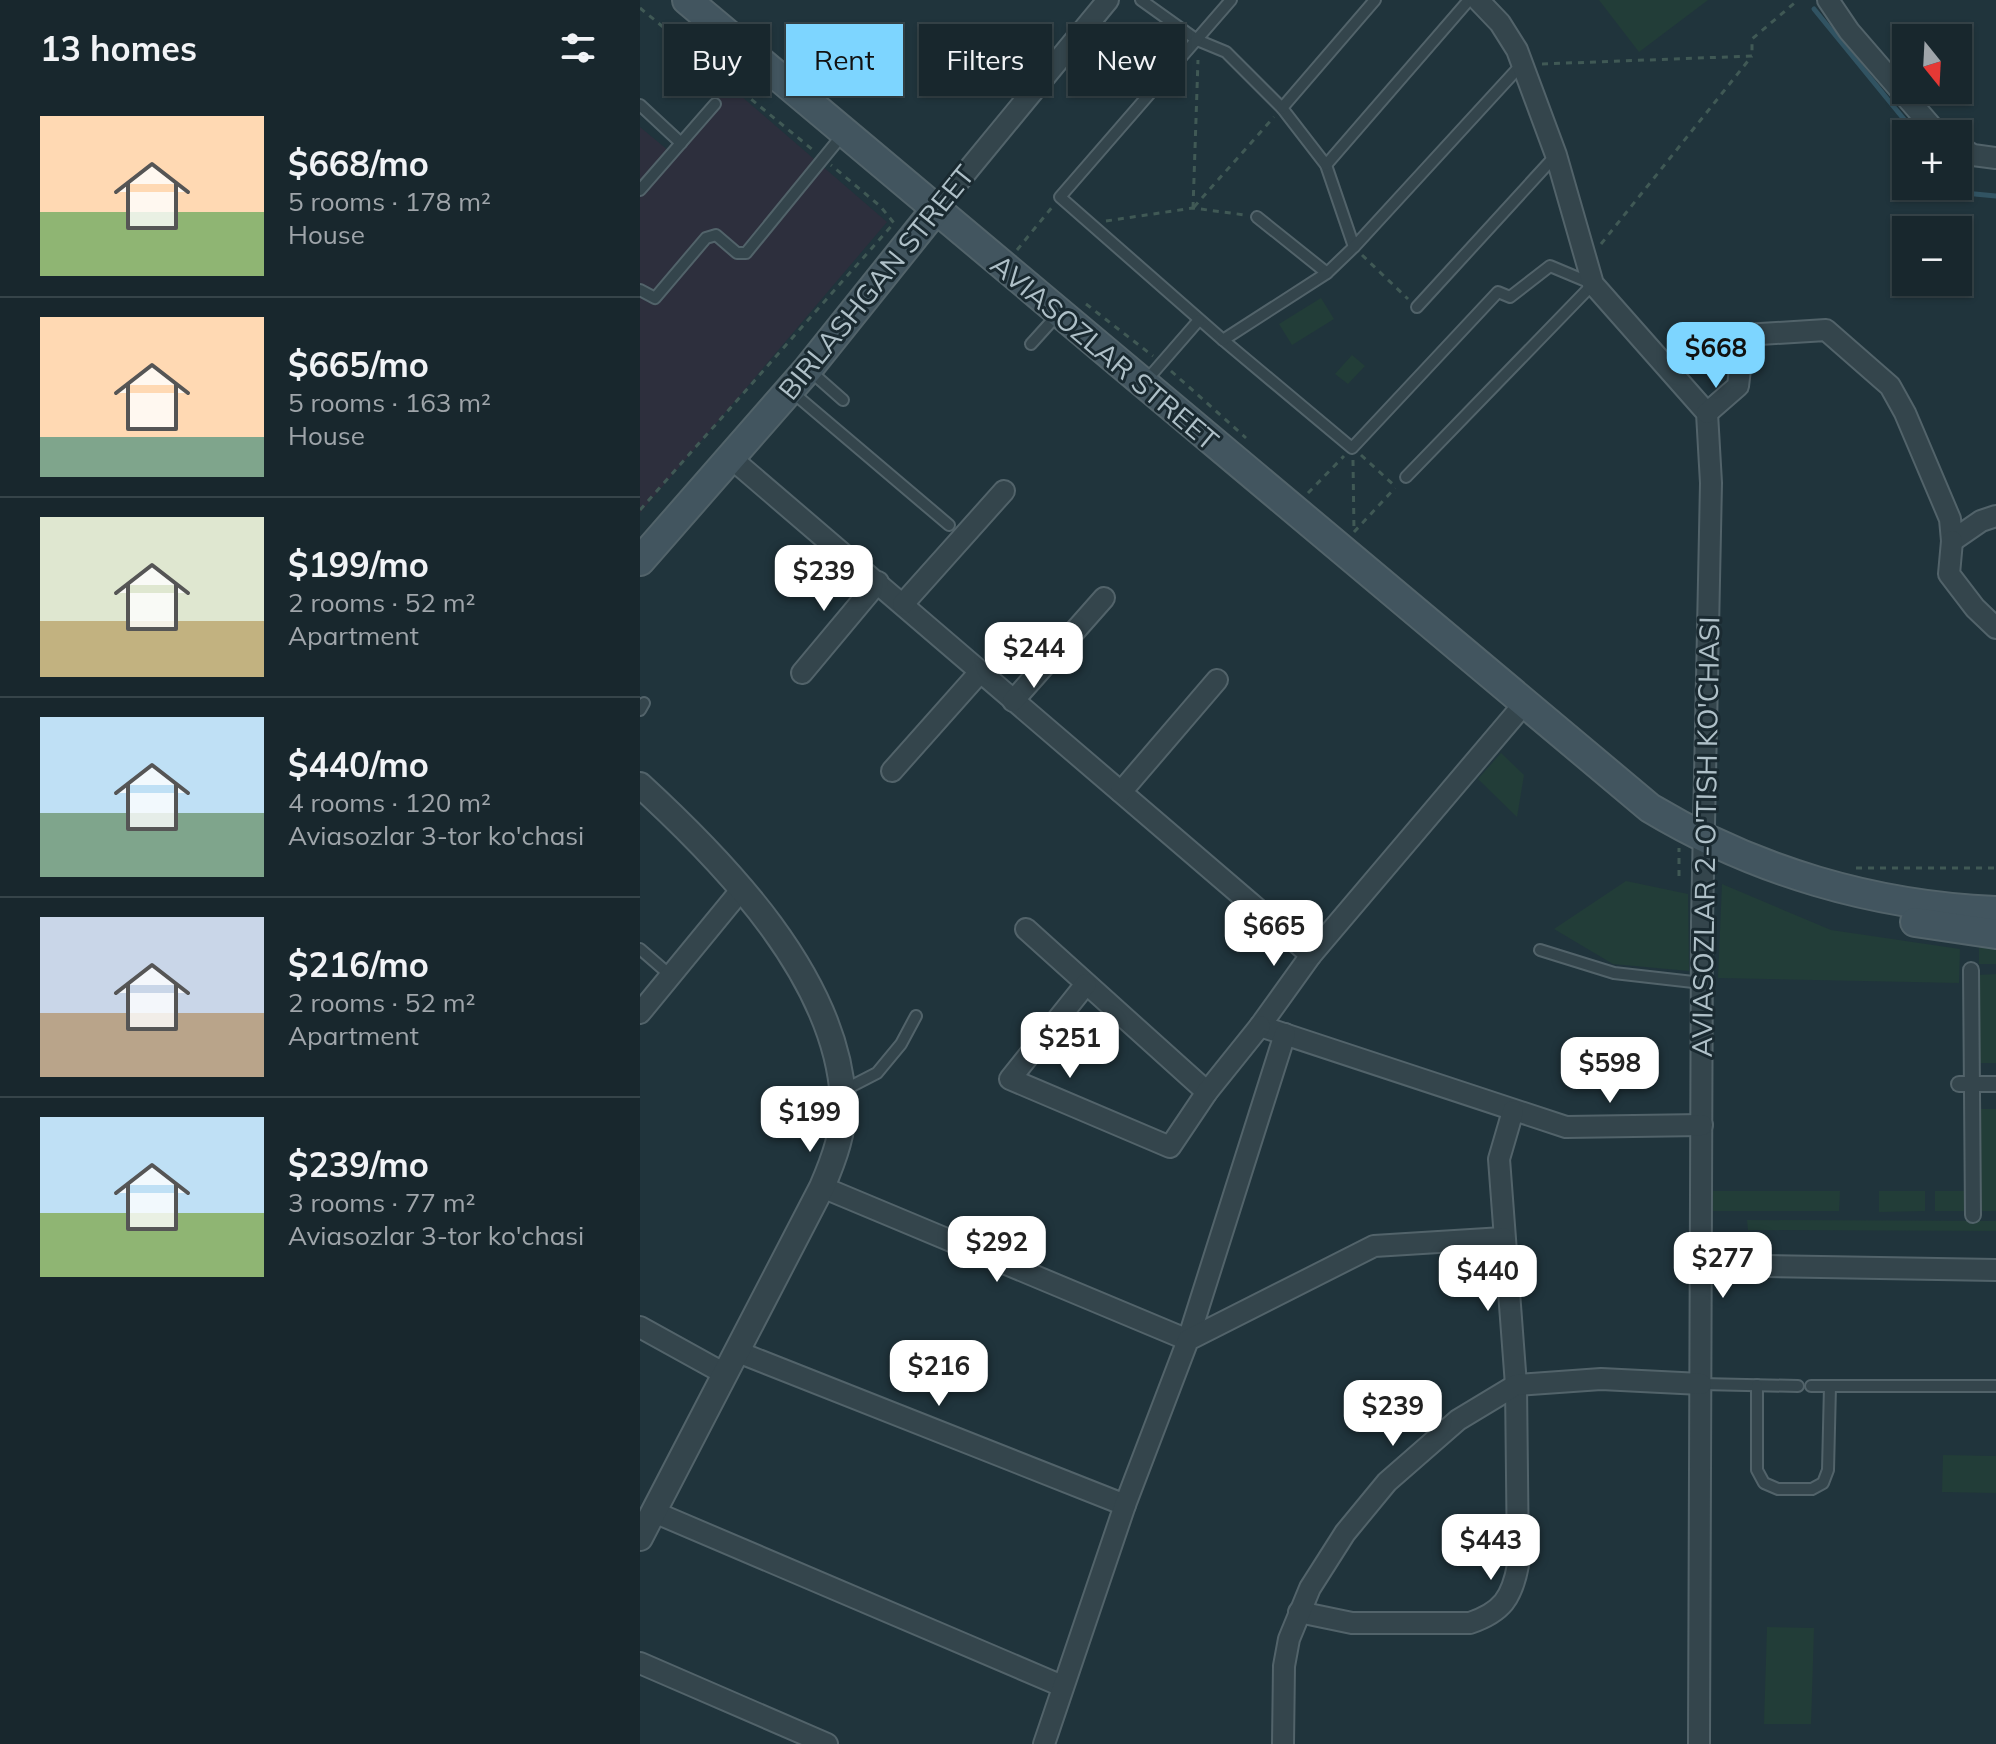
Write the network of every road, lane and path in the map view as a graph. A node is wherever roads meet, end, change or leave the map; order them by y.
1 (687, 0) edge
2 (1108, 0) edge
3 (1141, 0) edge
4 (1231, 0) edge
5 (1375, 0) edge
6 (1469, 0) edge
7 (1478, 0) edge
8 (1798, 0) edge
9 (1828, 0) edge
10 (1197, 40) junction
11 (1752, 56) junction
12 (1522, 64) junction
13 (715, 104) dead end
14 (640, 105) edge
15 (1282, 108) junction
16 (1926, 120) edge
17 (844, 132) junction
18 (681, 143) junction
19 (1972, 154) edge
20 (1556, 155) junction
21 (1996, 158) edge
22 (1326, 165) junction
23 (640, 190) edge
24 (1060, 197) junction
25 (1193, 208) junction
26 (936, 209) junction
27 (1257, 217) joint
28 (1092, 223) junction
29 (1354, 247) junction
30 (1017, 250) dead end
31 (1587, 262) junction
32 (1327, 273) junction
33 (1593, 284) junction
34 (640, 290) edge
35 (1068, 305) junction
36 (1417, 307) joint
37 (1199, 320) junction
38 (1223, 340) junction
39 (1031, 344) dead end
40 (1152, 374) junction
41 (799, 379) junction
42 (843, 400) dead end
43 (1707, 413) junction
44 (1252, 443) dead end
45 (1352, 448) junction
46 (731, 458) junction
47 (1406, 477) dead end
48 (1004, 491) dead end
49 (1308, 493) dead end
50 (1996, 516) edge
51 (1342, 522) dead end
52 (949, 525) dead end
53 (1354, 532) junction
54 (1952, 541) junction
55 (640, 561) edge
56 (878, 582) junction
57 (1104, 598) dead end
58 (903, 604) junction
59 (1996, 628) edge
60 (980, 672) junction
61 (802, 673) dead end
62 (1217, 680) dead end
63 (1013, 701) junction
64 (1524, 704) junction
65 (892, 771) dead end
66 (640, 785) edge
67 (1121, 792) junction
68 (1703, 846) junction
69 (1846, 868) dead end
70 (1996, 868) edge
71 (741, 890) junction
72 (1996, 911) edge
73 (1026, 929) dead end
74 (1996, 934) edge
75 (640, 949) edge
76 (1540, 950) dead end
77 (1311, 955) junction
78 (1971, 970) dead end
79 (670, 975) junction
80 (1702, 983) junction
81 (1086, 984) junction
82 (640, 1013) edge
83 (916, 1016) dead end
84 (1260, 1026) junction
85 (1285, 1034) junction
86 (1965, 1084) junction
87 (1996, 1084) edge
88 (842, 1091) junction
89 (1207, 1092) junction
90 (1513, 1111) junction
91 (1702, 1125) junction
92 (822, 1187) junction
93 (1973, 1215) dead end
94 (1503, 1238) junction
95 (1701, 1265) junction
96 (1996, 1270) edge
97 (640, 1327) edge
98 (1188, 1340) junction
99 (738, 1352) junction
100 (725, 1374) junction
101 (1701, 1384) junction
102 (1516, 1385) junction
103 (1757, 1385) junction
104 (1798, 1386) dead end
105 (1811, 1386) dead end
106 (1830, 1386) junction
107 (1996, 1386) edge
108 (1125, 1505) junction
109 (654, 1512) junction
110 (640, 1538) edge
111 (1299, 1612) junction
112 (640, 1663) edge
113 (1062, 1686) junction
114 (827, 1744) edge
115 (1044, 1744) edge
116 (1283, 1744) edge
117 (1699, 1744) edge

1 - 17 main road, AVIASOZLAR STREET
2 - 26 street, BIRLASHGAN STREET
3 - 10 lane
4 - 10 lane
5 - 15 lane
6 - 22 lane
7 - 12 street
8 - 11 path
9 - 16 street
10 - 15 lane
10 - 24 lane
10 - 25 path
11 - 12 path
11 - 31 path
12 - 20 street
12 - 29 lane
13 - 18 lane
14 - 18 lane
15 - 22 lane
15 - 25 path
17 - 26 main road, AVIASOZLAR STREET
17 - 34 lane
18 - 23 lane
19 - 21 street
20 - 31 street
20 - 36 lane
22 - 29 lane
24 - 28 lane
24 - 30 path
25 - 27 path
25 - 28 path
26 - 35 main road, AVIASOZLAR STREET
26 - 41 main road, BIRLASHGAN STREET
27 - 32 lane
28 - 37 lane
29 - 32 lane
29 - 36 path
31 - 33 street
32 - 38 lane
33 - 43 street
33 - 45 lane
33 - 47 lane
35 - 39 lane
35 - 40 main road, AVIASOZLAR STREET
35 - 40 path
37 - 38 lane
37 - 40 lane
38 - 45 lane
40 - 44 path
40 - 64 main road, AVIASOZLAR STREET
41 - 42 lane
41 - 46 main road, BIRLASHGAN STREET
41 - 52 lane
43 - 54 street
43 - 68 street, AVIASOZLAR 2-O'TISH KO'CHASI
45 - 49 path
45 - 53 path
45 - 53 path
46 - 55 main road, BIRLASHGAN STREET
46 - 56 street
48 - 58 street
50 - 54 street
51 - 53 path
54 - 59 street
56 - 58 street
56 - 61 street
57 - 63 street
58 - 60 street
60 - 63 street
60 - 65 street
62 - 67 street
63 - 67 street
64 - 68 main road, AVIASOZLAR STREET
64 - 77 street
66 - 71 street
67 - 77 street
68 - 72 main road, AVIASOZLAR STREET
68 - 74 main road, AVIASOZLAR STREET
68 - 80 street, AVIASOZLAR 2-O'TISH KO'CHASI
69 - 70 path
71 - 79 street
71 - 88 street
73 - 81 street
75 - 79 lane
76 - 80 lane
77 - 84 street
78 - 86 street
79 - 82 street
80 - 91 street, AVIASOZLAR 2-O'TISH KO'CHASI
81 - 89 street
81 - 89 street
83 - 88 lane
84 - 85 street
84 - 89 street
85 - 90 street
85 - 98 street
86 - 87 street
86 - 93 street
88 - 92 street
90 - 91 street
90 - 94 street
91 - 95 street, AVIASOZLAR 2-O'TISH KO'CHASI
92 - 98 street
92 - 99 street
94 - 98 street
94 - 102 street
95 - 96 street
95 - 101 street, AVIASOZLAR 2-O'TISH KO'CHASI
97 - 100 street
98 - 108 street
99 - 100 street
99 - 108 street
100 - 109 street
101 - 102 street
101 - 103 lane
101 - 117 street, AVIASOZLAR 2-O'TISH KO'CHASI
102 - 111 street
102 - 111 street
103 - 104 lane
103 - 106 lane
105 - 106 lane
106 - 107 lane
108 - 113 street
109 - 110 street
109 - 113 street
111 - 116 street
112 - 114 street
113 - 115 street

